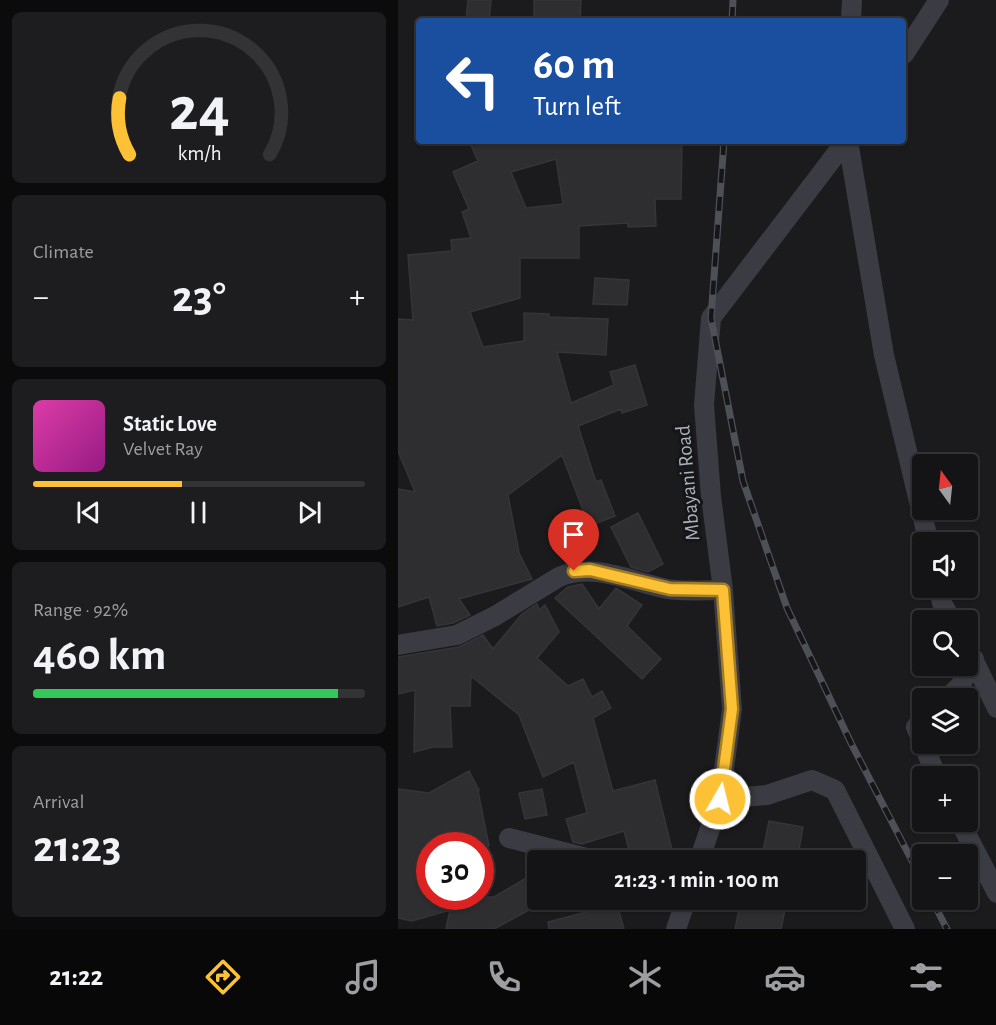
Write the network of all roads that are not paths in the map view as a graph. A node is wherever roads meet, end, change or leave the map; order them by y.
1 (852, 0) edge
2 (939, 0) edge
3 (851, 18) edge
4 (906, 51) edge
5 (845, 144) edge
6 (848, 144) edge
7 (926, 532) edge
8 (723, 590) junction
9 (398, 645) edge
10 (978, 669) edge
11 (996, 708) edge
12 (720, 799) junction
13 (965, 832) edge
14 (509, 838) dead end
15 (555, 850) edge
16 (703, 850) edge
17 (996, 893) edge
18 (683, 910) edge
19 (676, 929) edge
20 (905, 929) edge

1 - 3 street
2 - 4 street
5 - 8 street, Mbayani Road
6 - 7 street
8 - 9 street
8 - 12 street, Mbayani Road
10 - 11 street
12 - 16 street, Mbayani Road
12 - 20 street
13 - 17 street
14 - 15 street
18 - 19 street

